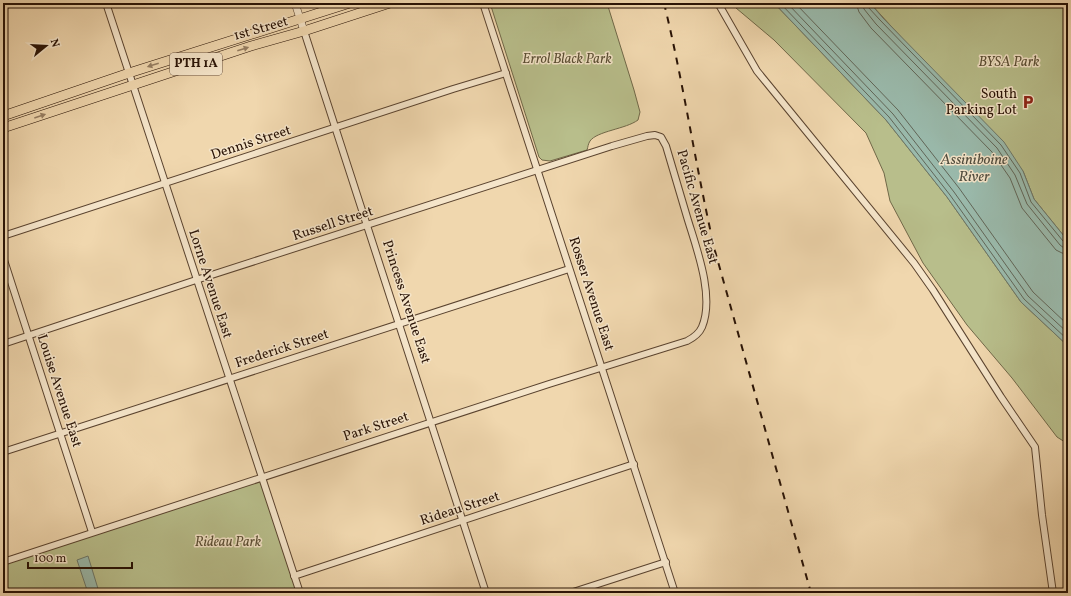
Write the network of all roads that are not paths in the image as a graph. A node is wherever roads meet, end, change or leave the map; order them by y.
1 (12, 3) edge
2 (106, 3) edge
3 (295, 3) edge
4 (350, 3) edge
5 (390, 3) edge
6 (483, 3) edge
7 (718, 3) edge
8 (3, 6) edge
9 (300, 19) junction
10 (304, 31) junction
11 (129, 73) junction
12 (506, 73) junction
13 (132, 85) junction
14 (3, 116) edge
15 (3, 128) edge
16 (335, 128) junction
17 (666, 146) joint
18 (537, 170) junction
19 (165, 183) junction
20 (367, 225) junction
21 (3, 236) edge
22 (3, 257) edge
23 (570, 269) junction
24 (704, 275) joint
25 (196, 280) junction
26 (399, 324) junction
27 (28, 336) junction
28 (3, 344) edge
29 (602, 367) junction
30 (229, 379) junction
31 (430, 422) junction
32 (60, 434) junction
33 (3, 452) edge
34 (634, 464) junction
35 (262, 478) junction
36 (463, 520) junction
37 (92, 532) junction
38 (3, 562) edge
39 (666, 562) junction
40 (294, 576) junction
41 (300, 593) edge
42 (486, 593) edge
43 (570, 593) edge
44 (675, 593) edge
45 (1053, 593) edge

1 - 8 street
2 - 11 street, Lorne Avenue East
3 - 9 street, Princess Avenue East
4 - 9 main road, 1st Street / PTH 1A
5 - 10 main road, 1st Street / PTH 1A
6 - 12 street, Rosser Avenue East
7 - 45 street
9 - 10 street, Princess Avenue East
9 -> 11 main road, 1st Street / PTH 1A
13 -> 10 main road, 1st Street / PTH 1A
10 - 16 street, Princess Avenue East
11 - 13 street, Lorne Avenue East
11 - 14 main road, 1st Street / PTH 1A
12 - 16 street, Dennis Street
12 - 18 street, Rosser Avenue East
15 -> 13 main road, 1st Street / PTH 1A
13 - 19 street, Lorne Avenue East
16 - 19 street, Dennis Street
16 - 20 street, Princess Avenue East
17 - 18 street, Russell Street
17 - 24 street, Pacific Avenue East
18 - 20 street, Russell Street
18 - 23 street, Rosser Avenue East
19 - 21 street, Dennis Street
19 - 25 street, Lorne Avenue East
20 - 25 street, Russell Street
20 - 26 street, Princess Avenue East
22 - 27 street, Louise Avenue East
23 - 26 street, Frederick Street
23 - 29 street, Rosser Avenue East
24 - 29 street, Park Street
25 - 27 street, Russell Street
25 - 30 street, Lorne Avenue East
26 - 30 street, Frederick Street
26 - 31 street, Princess Avenue East
27 - 28 street, Russell Street
27 - 32 street, Louise Avenue East
29 - 31 street, Park Street
29 - 34 street, Rosser Avenue East
30 - 32 street, Frederick Street
30 - 35 street, Lorne Avenue East
31 - 35 street, Park Street
31 - 36 street, Princess Avenue East
32 - 33 street, Frederick Street
32 - 37 street, Louise Avenue East
34 - 36 street, Rideau Street
34 - 39 street, Rosser Avenue East
35 - 37 street, Park Street
35 - 40 street, Lorne Avenue East
36 - 40 street, Rideau Street
36 - 42 street, Princess Avenue East
37 - 38 street, Park Street
39 - 43 street
39 - 44 street, Rosser Avenue East
40 - 41 street, Lorne Avenue East

